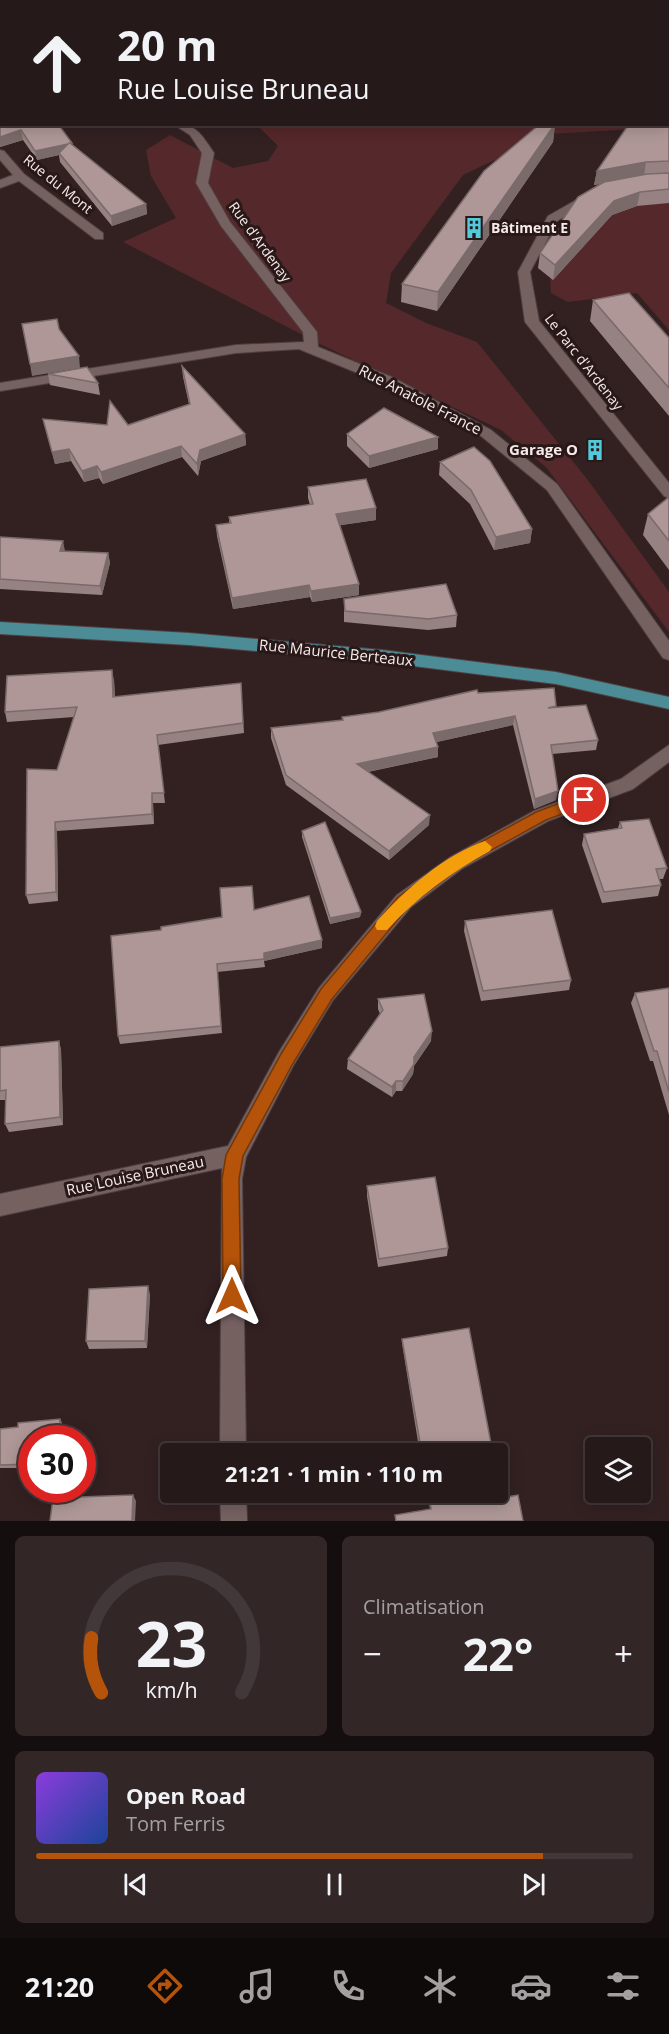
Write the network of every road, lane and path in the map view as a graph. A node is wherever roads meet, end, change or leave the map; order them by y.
1 (182, 126) edge
2 (0, 153) edge
3 (20, 176) junction
4 (0, 184) edge
5 (609, 189) edge
6 (99, 236) dead end
7 (311, 349) junction
8 (0, 387) edge
9 (669, 493) edge
10 (0, 628) edge
11 (669, 654) edge
12 (669, 703) edge
13 (669, 752) edge
14 (235, 1155) junction
15 (0, 1205) edge
16 (233, 1443) edge
17 (233, 1503) edge
18 (234, 1521) edge

1 - 7 street, Rue d'Ardenay
2 - 3 street, Rue du Mont
3 - 4 street
3 - 6 street, Rue du Mont
5 - 9 street, Le Parc d'Ardenay
7 - 8 street, Rue Anatole France
7 - 11 street, Rue Anatole France
10 - 12 main road, Rue Maurice Berteaux
13 - 14 street
14 - 15 street, Rue Louise Bruneau
14 - 16 street
17 - 18 street

